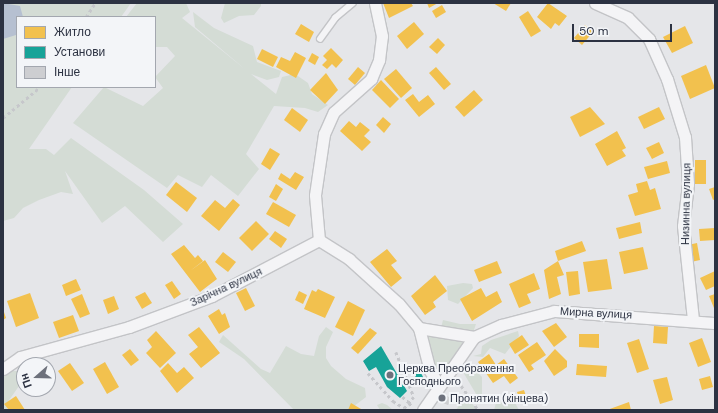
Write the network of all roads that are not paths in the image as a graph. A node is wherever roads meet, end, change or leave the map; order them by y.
1 (353, 3) edge
2 (375, 3) edge
3 (595, 3) edge
4 (320, 39) dead end
5 (319, 240) junction
6 (692, 320) junction
7 (715, 323) edge
8 (419, 328) junction
9 (474, 337) junction
10 (3, 369) edge
11 (439, 385) junction
12 (419, 409) edge

1 - 4 lane
2 - 5 street
3 - 6 street, Низинна вулиця
5 - 8 street
5 - 10 street, Зарічна вулиця
6 - 7 street, Мирна вулиця
6 - 9 street, Мирна вулиця
8 - 9 street
8 - 11 street
9 - 11 street, Мирна вулиця
11 - 12 street, Мирна вулиця

